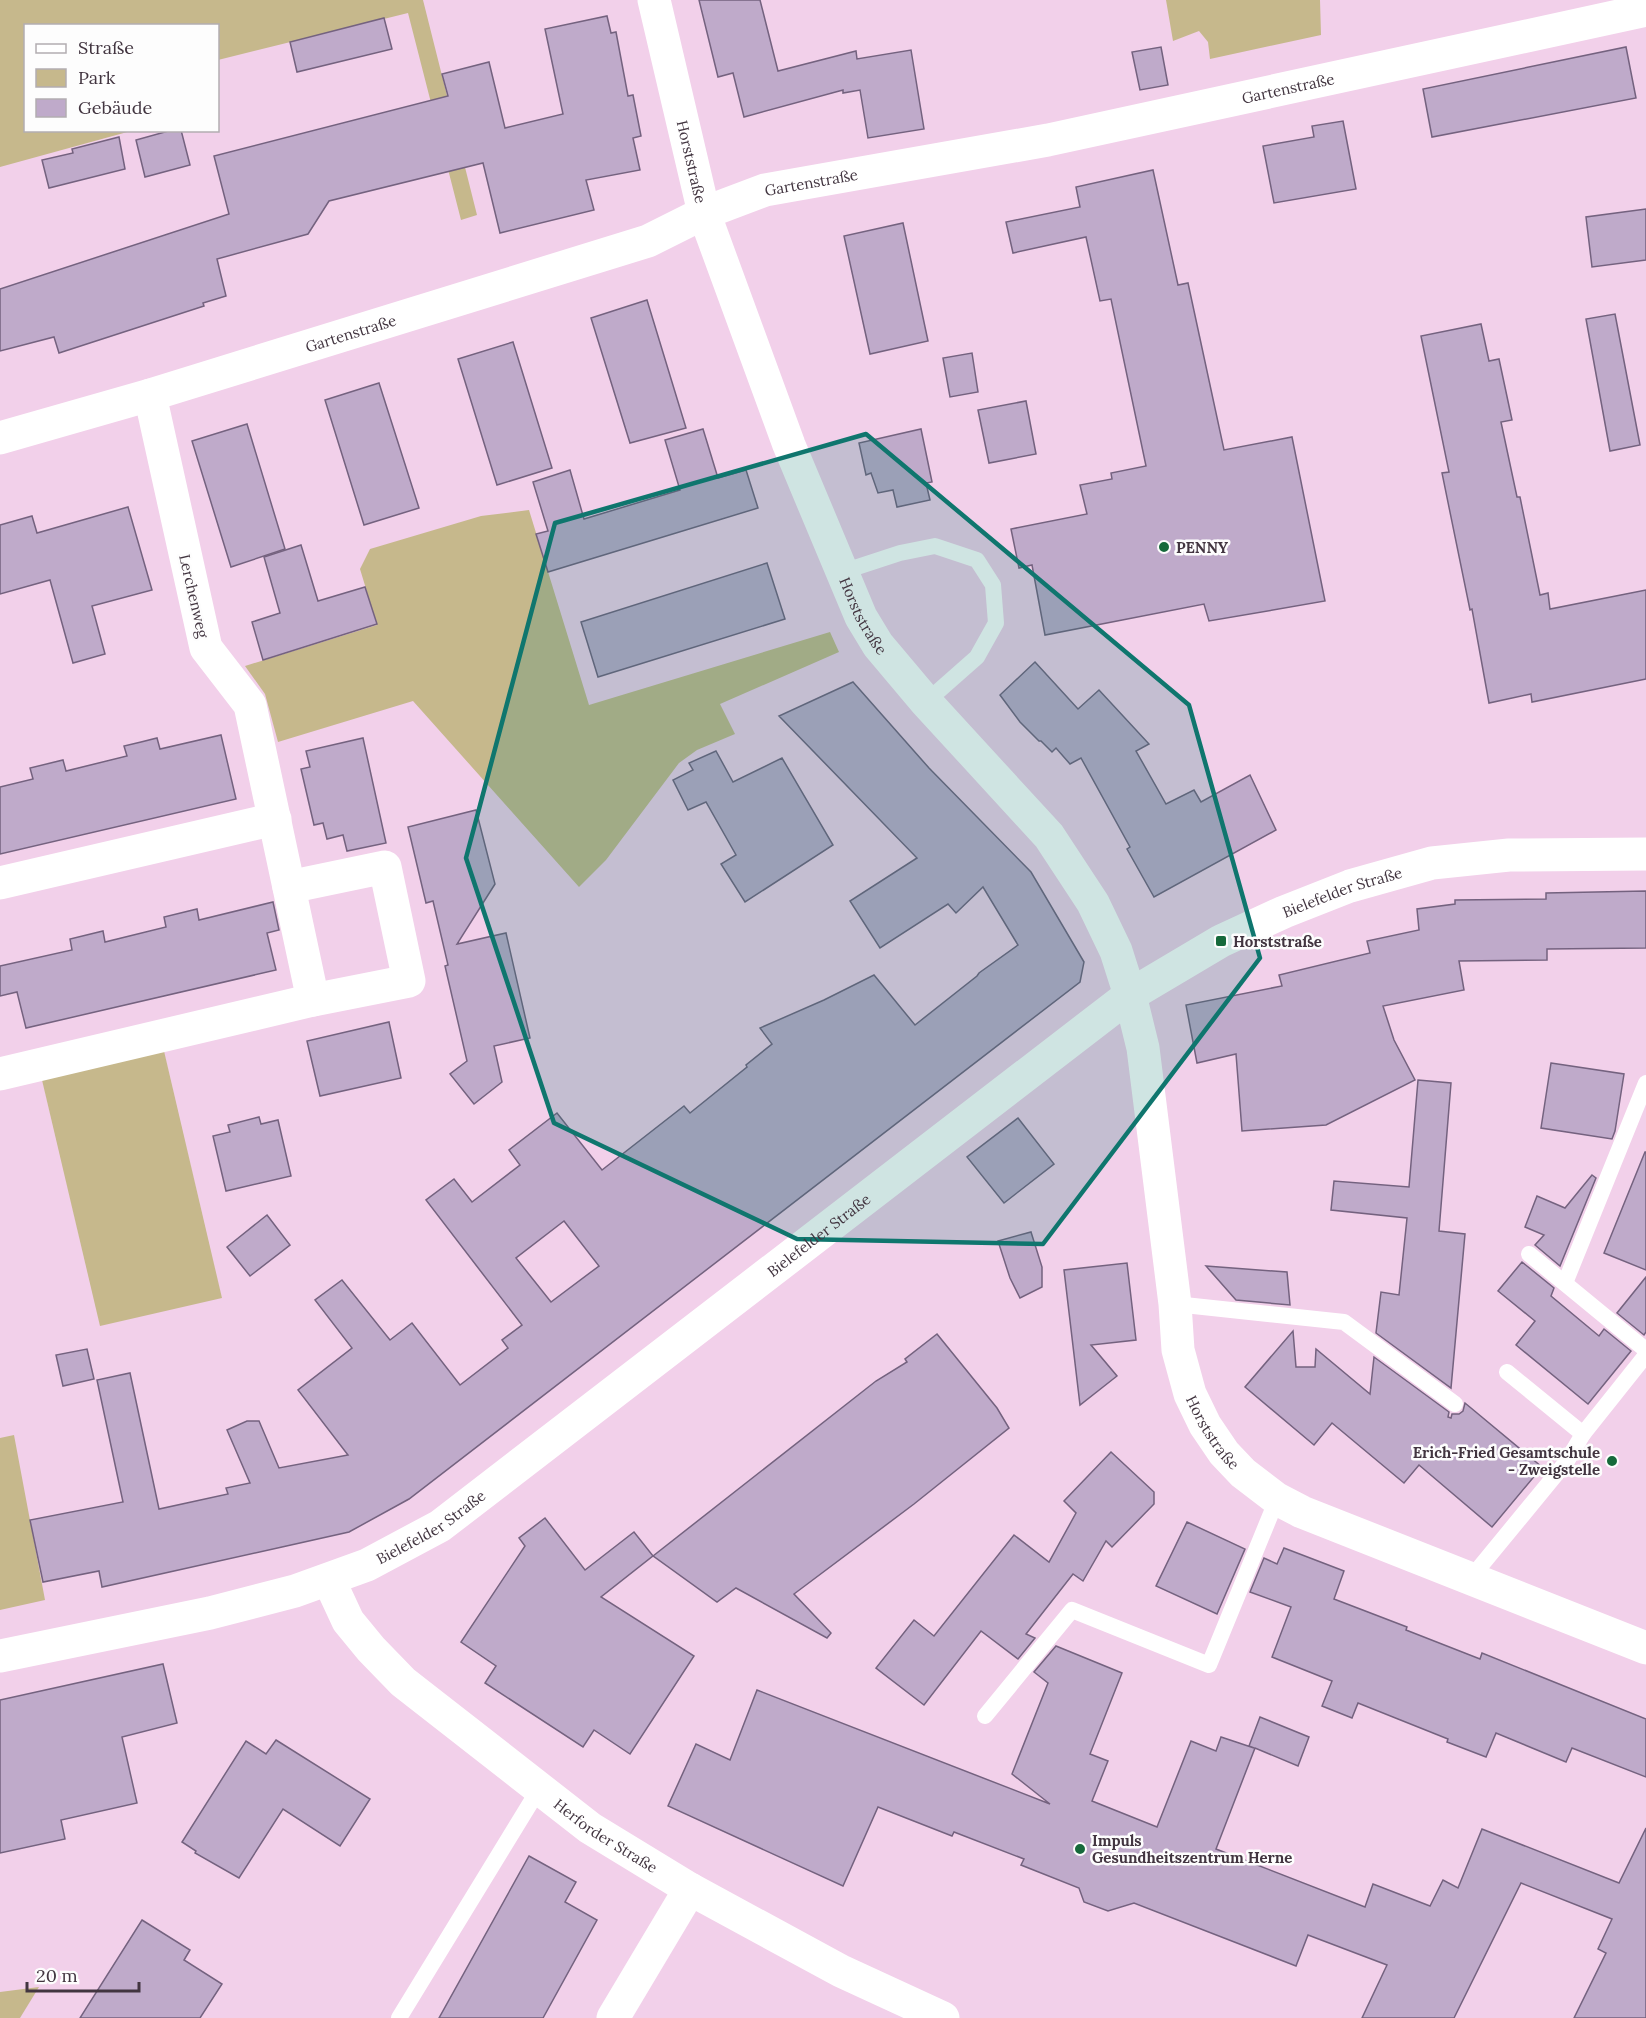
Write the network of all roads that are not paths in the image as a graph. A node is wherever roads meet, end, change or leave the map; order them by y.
1 (654, 0) edge
2 (1646, 10) edge
3 (704, 213) junction
4 (150, 395) junction
5 (0, 438) edge
6 (842, 572) junction
7 (926, 702) junction
8 (275, 819) junction
9 (1646, 854) edge
10 (0, 883) edge
11 (289, 887) junction
12 (1130, 995) junction
13 (313, 1000) junction
14 (0, 1074) edge
15 (1646, 1083) edge
16 (1529, 1254) dead end
17 (1565, 1282) junction
18 (1175, 1304) junction
19 (1646, 1350) edge
20 (1646, 1355) edge
21 (1507, 1372) dead end
22 (1455, 1404) dead end
23 (1583, 1434) junction
24 (1276, 1499) junction
25 (1470, 1578) junction
26 (329, 1580) junction
27 (1646, 1648) edge
28 (0, 1656) edge
29 (985, 1716) dead end
30 (539, 1789) junction
31 (690, 1889) junction
32 (399, 2018) edge
33 (613, 2018) edge
34 (943, 2018) edge

1 - 3 street, Horststraße
2 - 3 street, Gartenstraße
3 - 4 street, Gartenstraße
3 - 6 street, Horststraße
4 - 5 street, Gartenstraße
4 - 8 street, Lerchenweg
6 - 7 street, Horststraße
6 - 7 lane
7 - 12 street, Horststraße
8 - 10 street
8 - 11 street, Lerchenweg
9 - 12 street, Bielefelder Straße
11 - 13 street, Lerchenweg
11 - 13 street
12 - 18 street, Horststraße
12 - 26 street, Bielefelder Straße
13 - 14 street
15 - 17 lane
16 - 17 lane
17 - 19 lane
18 - 22 lane
18 - 24 street, Horststraße
20 - 23 lane
21 - 23 lane
23 - 25 lane
24 - 25 street, Horststraße
24 - 29 lane
25 - 27 street, Horststraße
26 - 28 street, Bielefelder Straße
26 - 30 street, Herforder Straße
30 - 31 street, Herforder Straße
30 - 32 lane
31 - 33 street
31 - 34 street, Herforder Straße

